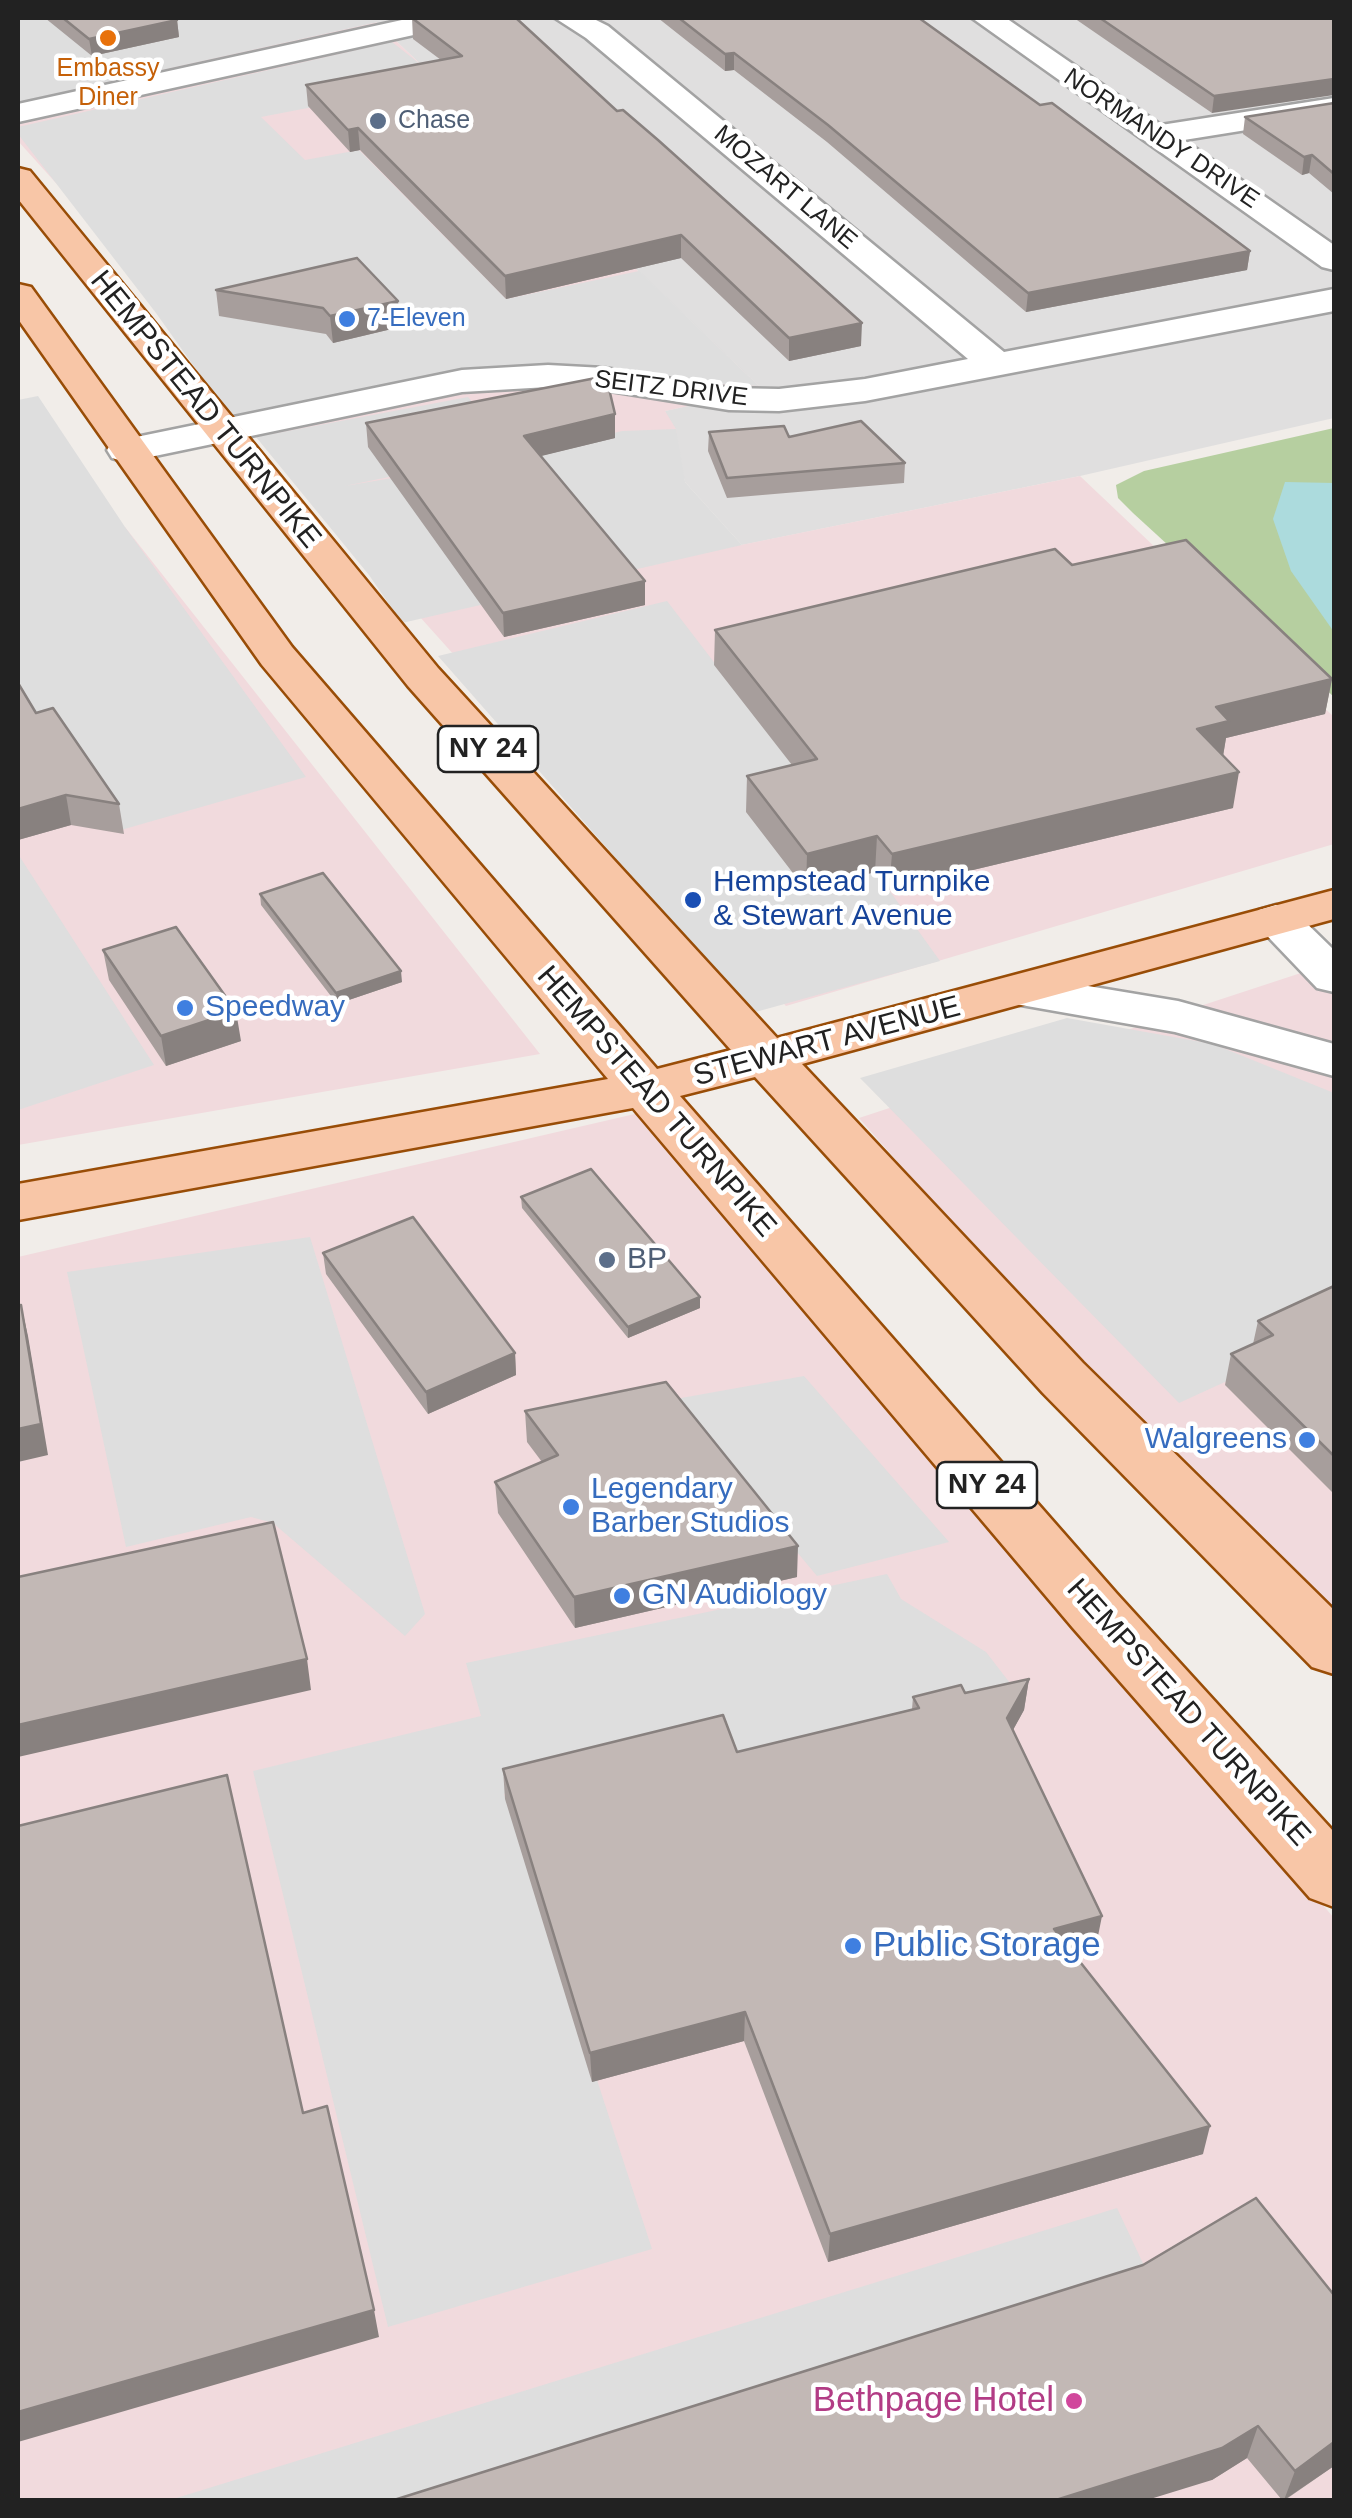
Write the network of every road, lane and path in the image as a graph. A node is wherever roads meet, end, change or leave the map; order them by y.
1 (450, 18) edge
2 (570, 18) edge
3 (987, 18) edge
4 (1334, 107) edge
5 (18, 113) edge
6 (1158, 135) junction
7 (18, 178) edge
8 (1334, 260) edge
9 (18, 294) edge
10 (1334, 300) edge
11 (996, 364) junction
12 (221, 431) junction
13 (126, 450) junction
14 (1334, 904) edge
15 (1276, 920) junction
16 (1334, 977) edge
17 (1022, 991) junction
18 (767, 1058) junction
19 (1334, 1060) edge
20 (644, 1089) junction
21 (18, 1202) edge
22 (1334, 1649) edge
23 (1334, 1878) edge

1 - 5 street
2 - 11 street, MOZART LANE
3 - 6 street, NORMANDY DRIVE
4 - 6 street
6 - 8 street, NORMANDY DRIVE
7 - 12 main road, HEMPSTEAD TURNPIKE / NY 24
9 - 13 main road, HEMPSTEAD TURNPIKE / NY 24
10 - 11 street, SEITZ DRIVE
11 - 12 street, SEITZ DRIVE
12 - 13 street, SEITZ DRIVE
12 - 18 main road, HEMPSTEAD TURNPIKE / NY 24
13 - 20 main road, HEMPSTEAD TURNPIKE / NY 24
14 - 15 main road, STEWART AVENUE
15 - 16 street
15 - 17 main road, STEWART AVENUE
17 - 18 main road, STEWART AVENUE
17 - 19 street
18 - 20 main road, STEWART AVENUE
18 - 22 main road, HEMPSTEAD TURNPIKE / NY 24
20 - 21 main road, STEWART AVENUE
20 - 23 main road, HEMPSTEAD TURNPIKE / NY 24

